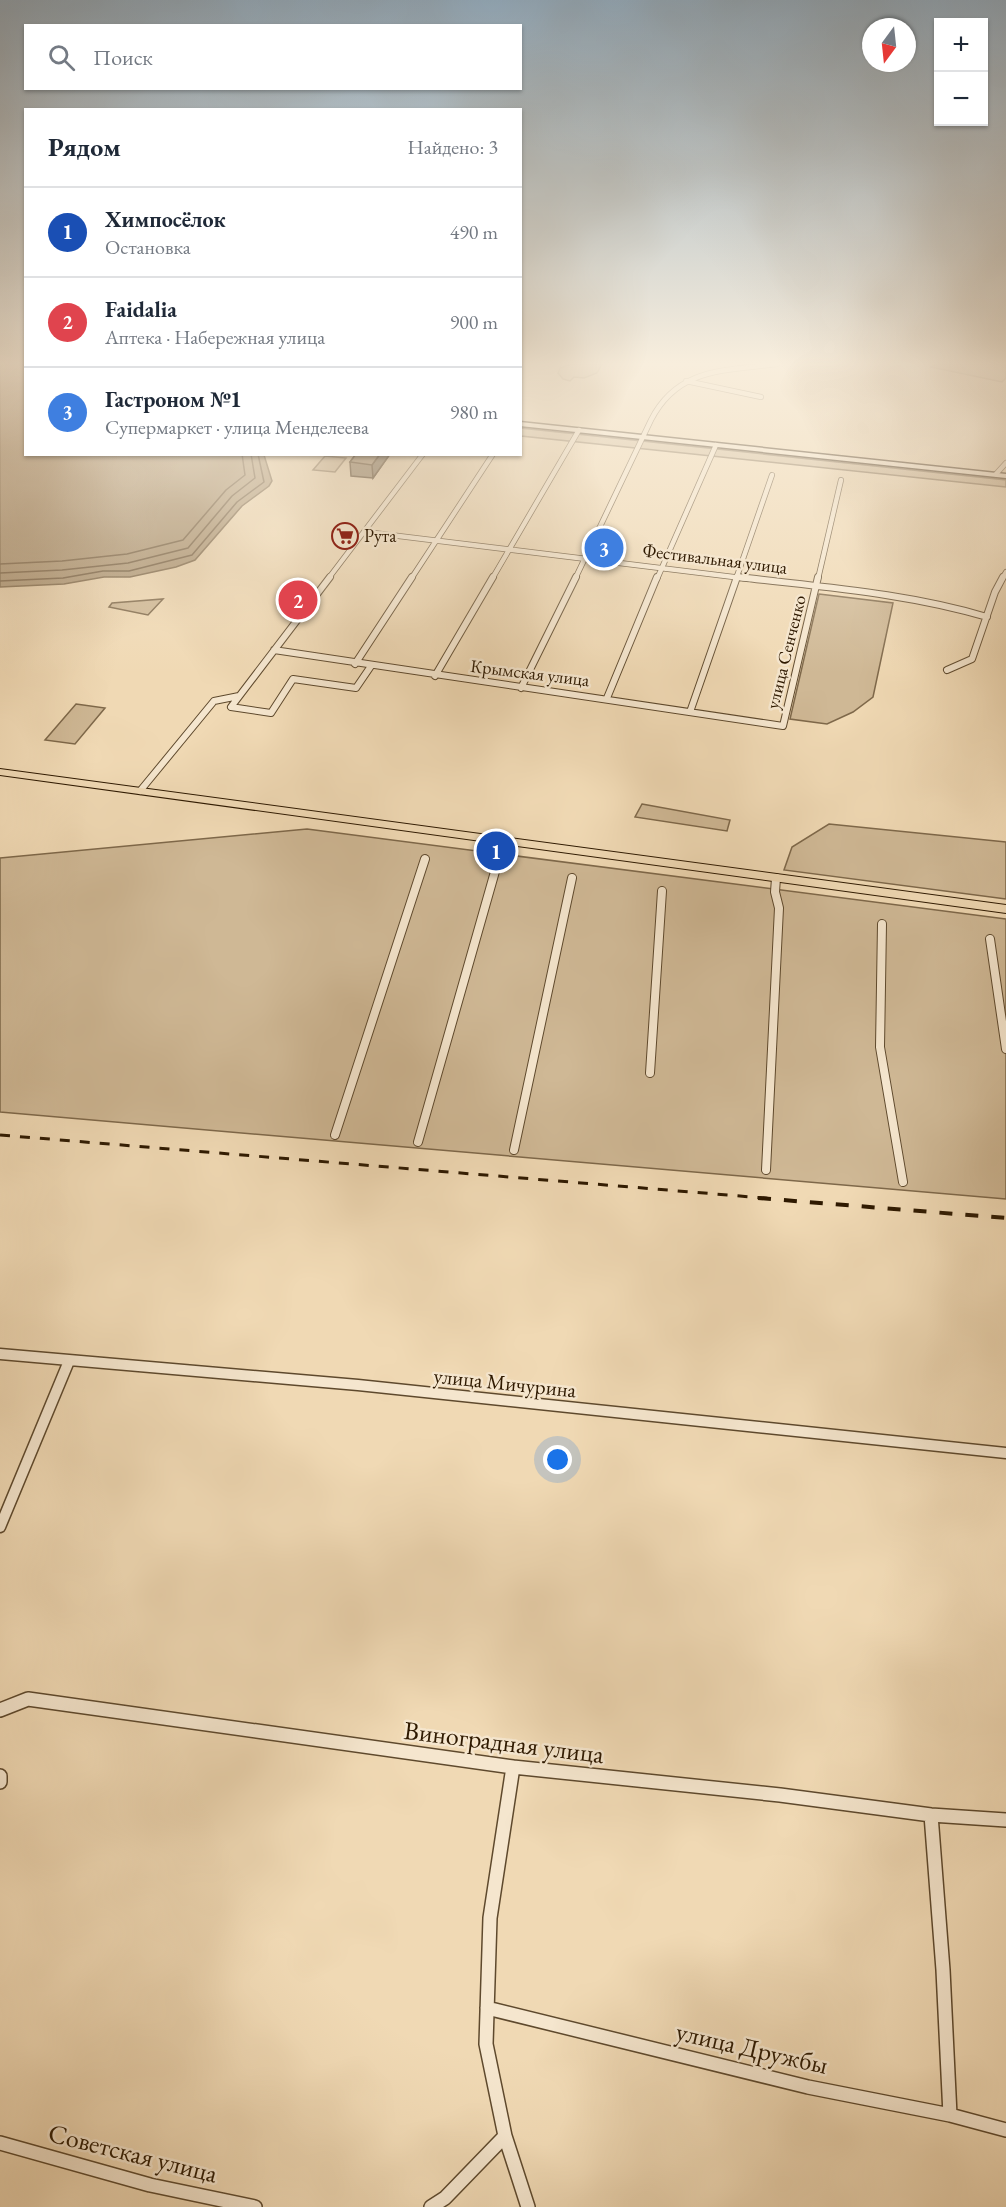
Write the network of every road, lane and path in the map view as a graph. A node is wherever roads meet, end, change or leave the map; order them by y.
1 (414, 467) edge
2 (484, 467) edge
3 (558, 467) edge
4 (630, 467) edge
5 (706, 467) edge
6 (928, 467) edge
7 (1002, 467) edge
8 (996, 474) junction
9 (772, 475) dead end
10 (1006, 476) edge
11 (841, 480) dead end
12 (366, 532) junction
13 (436, 540) junction
14 (510, 549) junction
15 (585, 559) junction
16 (661, 568) junction
17 (1006, 573) edge
18 (735, 577) junction
19 (817, 587) junction
20 (987, 617) junction
21 (274, 650) junction
22 (355, 664) junction
23 (371, 666) junction
24 (947, 670) dead end
25 (435, 676) junction
26 (521, 688) junction
27 (239, 696) junction
28 (607, 698) junction
29 (690, 712) junction
30 (783, 726) joint
31 (0, 771) edge
32 (140, 791) junction
33 (425, 860) dead end
34 (496, 868) dead end
35 (572, 878) dead end
36 (776, 878) junction
37 (662, 891) dead end
38 (1006, 909) edge
39 (882, 924) dead end
40 (990, 939) dead end
41 (1006, 1049) edge
42 (650, 1073) dead end
43 (334, 1135) dead end
44 (418, 1142) dead end
45 (514, 1150) dead end
46 (766, 1170) dead end
47 (903, 1182) dead end
48 (0, 1354) edge
49 (69, 1361) junction
50 (1006, 1453) edge
51 (0, 1527) edge
52 (0, 1710) edge
53 (513, 1767) junction
54 (0, 1776) edge
55 (0, 1782) edge
56 (931, 1815) junction
57 (1006, 1820) edge
58 (487, 2008) junction
59 (950, 2115) junction
60 (1006, 2130) edge
61 (505, 2136) junction
62 (0, 2142) edge
63 (255, 2207) edge
64 (431, 2207) edge
65 (528, 2207) edge

1 - 12 street
2 - 13 street
3 - 14 street
4 - 15 street
5 - 16 street
6 - 8 street
7 - 8 street
8 - 10 street
9 - 18 street
11 - 19 street, улица Сенченко
12 - 13 street, Фестивальная улица
12 - 21 street
13 - 14 street, Фестивальная улица
13 - 22 street
14 - 15 street, Фестивальная улица
14 - 25 street
15 - 16 street, Фестивальная улица
15 - 26 street
16 - 18 street, Фестивальная улица
16 - 28 street
17 - 20 street
18 - 19 street, Фестивальная улица
18 - 29 street
19 - 20 street, Фестивальная улица
19 - 30 street, улица Сенченко
20 - 24 street
21 - 22 street, Крымская улица
21 - 27 street
22 - 23 street, Крымская улица
23 - 25 street, Крымская улица
23 - 27 street
25 - 26 street, Крымская улица
26 - 28 street, Крымская улица
27 - 32 street
28 - 29 street, Крымская улица
29 - 30 street, Крымская улица
31 - 32 main road
32 - 36 main road
33 - 43 street
34 - 44 street
35 - 45 street
36 - 38 main road
36 - 46 street
37 - 42 street
39 - 47 street
40 - 41 street
48 - 49 street, улица Мичурина
49 - 50 street, улица Мичурина
49 - 51 street
52 - 53 street, Виноградная улица
53 - 56 street, Виноградная улица
53 - 58 street
54 - 55 street
56 - 57 street, Виноградная улица
56 - 59 street
58 - 59 street, улица Дружбы
58 - 61 street
59 - 60 street, улица Дружбы
61 - 64 street
61 - 65 street
62 - 63 street, Советская улица

